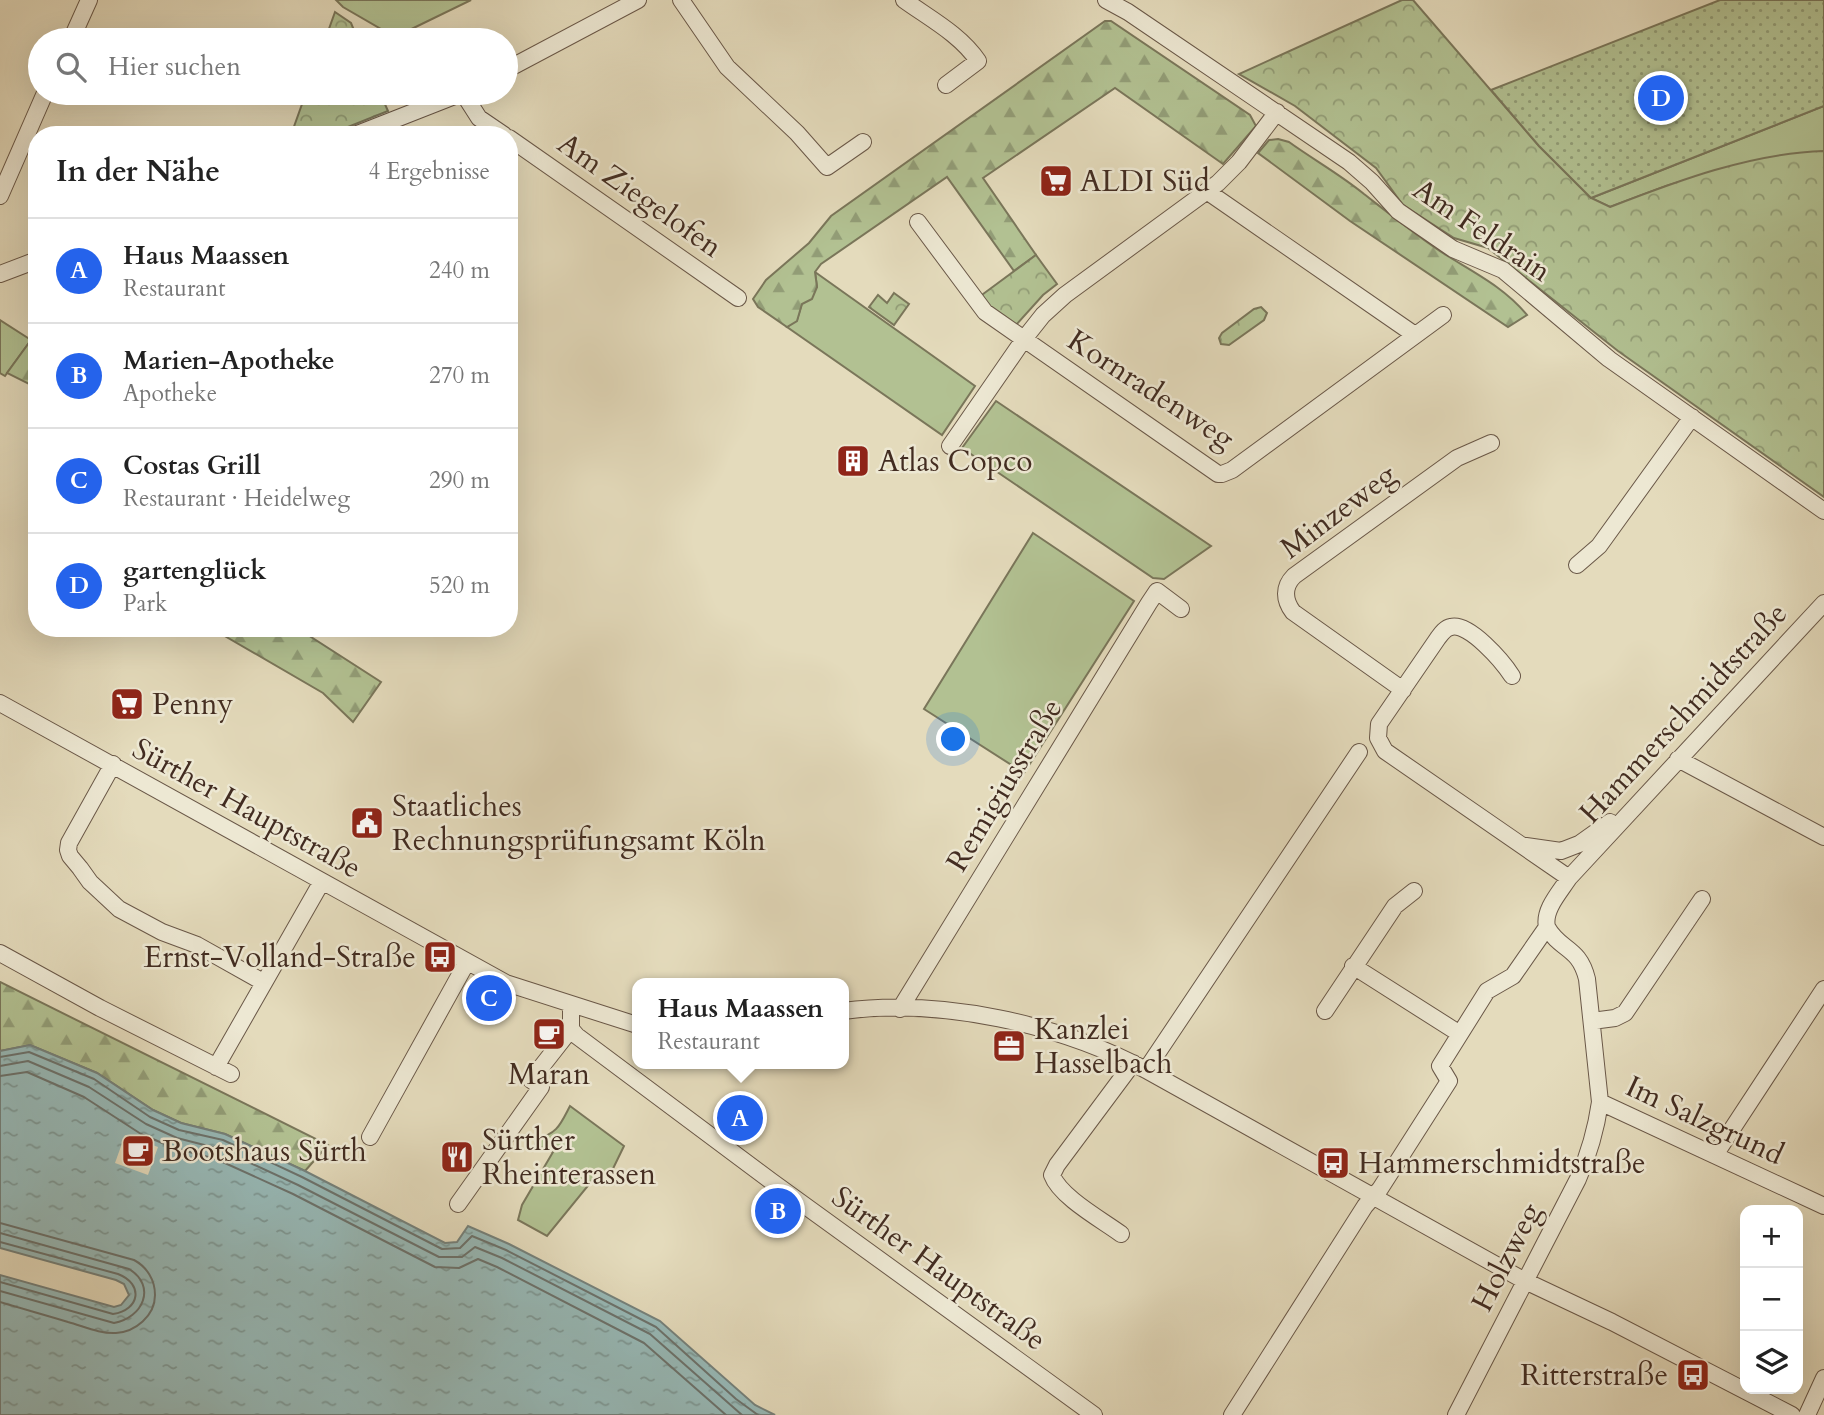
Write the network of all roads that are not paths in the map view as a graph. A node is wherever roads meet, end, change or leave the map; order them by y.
1 (89, 0) edge
2 (638, 0) edge
3 (681, 0) edge
4 (904, 0) edge
5 (1106, 0) edge
6 (76, 28) edge
7 (518, 64) edge
8 (946, 85) dead end
9 (40, 105) edge
10 (432, 105) edge
11 (471, 105) edge
12 (1277, 113) junction
13 (30, 126) edge
14 (378, 126) edge
15 (491, 126) edge
16 (28, 132) edge
17 (863, 142) dead end
18 (518, 144) edge
19 (1208, 192) junction
20 (0, 195) edge
21 (918, 222) dead end
22 (28, 263) edge
23 (0, 274) edge
24 (738, 298) dead end
25 (1443, 315) dead end
26 (1415, 335) junction
27 (1024, 339) junction
28 (1692, 417) junction
29 (1491, 443) dead end
30 (950, 446) dead end
31 (1824, 511) edge
32 (1577, 565) dead end
33 (1824, 603) edge
34 (1181, 609) dead end
35 (1512, 676) dead end
36 (1403, 690) junction
37 (0, 703) edge
38 (1359, 752) dead end
39 (1678, 759) junction
40 (113, 764) junction
41 (1628, 813) junction
42 (1824, 837) edge
43 (1522, 845) junction
44 (1569, 878) junction
45 (321, 883) junction
46 (1414, 891) dead end
47 (1702, 899) dead end
48 (1547, 927) junction
49 (0, 953) edge
50 (467, 962) junction
51 (1353, 966) junction
52 (263, 982) junction
53 (1824, 989) edge
54 (572, 1005) junction
55 (900, 1009) junction
56 (1325, 1010) dead end
57 (849, 1011) edge
58 (1591, 1021) junction
59 (632, 1023) edge
60 (571, 1029) junction
61 (1460, 1034) junction
62 (1140, 1067) junction
63 (1600, 1102) junction
64 (370, 1137) dead end
65 (1715, 1155) junction
66 (1373, 1196) junction
67 (458, 1204) dead end
68 (1824, 1206) edge
69 (1121, 1234) dead end
70 (1525, 1281) junction
71 (1824, 1378) edge
72 (1094, 1415) edge
73 (1232, 1415) edge
74 (1456, 1415) edge
75 (1792, 1415) edge
76 (1807, 1415) edge

1 - 6 street
2 - 7 street
3 - 17 street
4 - 8 street
5 - 12 street, Am Feldrain
9 - 13 street
10 - 14 street
11 - 15 street
12 - 19 street
12 - 28 street, Am Feldrain
16 - 20 street
18 - 24 street, Am Ziegelofen
19 - 26 street
19 - 27 street
21 - 27 street
22 - 23 street
25 - 26 street, Kornradenweg
26 - 27 street, Kornradenweg
27 - 30 street
28 - 31 street, Am Feldrain
28 - 32 street
29 - 36 street, Minzeweg
33 - 39 street, Hammerschmidtstraße
34 - 55 street, Remigiusstraße
35 - 36 street
36 - 43 street
37 - 40 street, Sürther Hauptstraße
38 - 62 street
39 - 41 street, Hammerschmidtstraße
39 - 42 street
40 - 45 street, Sürther Hauptstraße
40 - 52 street
41 - 43 street
41 - 44 street, Hammerschmidtstraße
43 - 44 street
44 - 48 street, Hammerschmidtstraße
45 - 50 street, Sürther Hauptstraße
45 - 52 street
46 - 51 street
47 - 58 street
48 - 58 street, Holzweg
48 - 61 street, Hammerschmidtstraße
49 - 52 street
50 - 54 street, Sürther Hauptstraße
50 - 64 street
51 - 56 street
51 - 61 street
53 - 65 street
54 - 59 street, Sürther Hauptstraße
54 - 60 street
55 - 57 street
55 - 62 street
58 - 63 street, Holzweg
60 - 67 street
60 - 72 street, Sürther Hauptstraße
61 - 66 street, Hammerschmidtstraße
62 - 66 street
62 - 69 street
63 - 65 street, Im Salzgrund
63 - 70 street, Holzweg
65 - 68 street, Im Salzgrund
66 - 70 street
66 - 73 street, Hammerschmidtstraße
70 - 74 street, Holzweg
70 - 75 street
71 - 76 street

